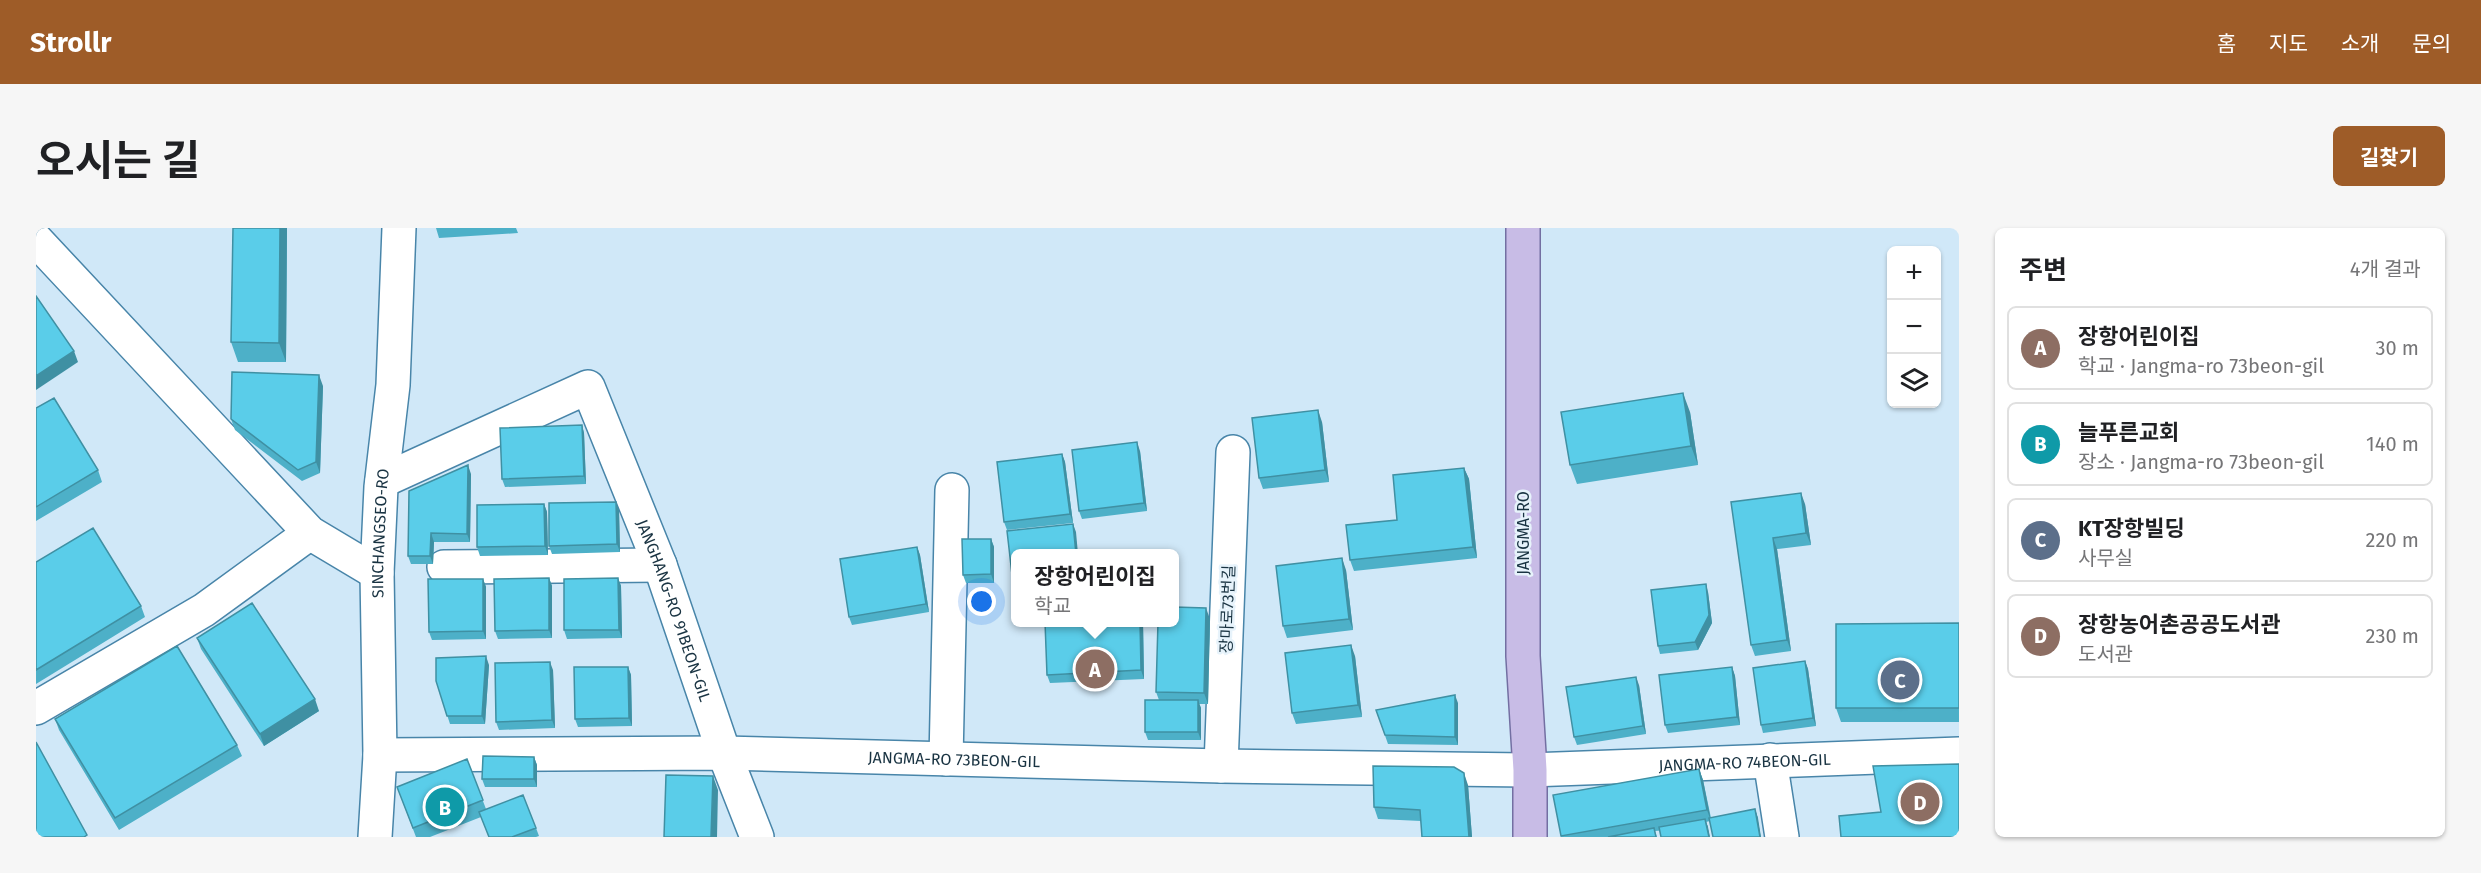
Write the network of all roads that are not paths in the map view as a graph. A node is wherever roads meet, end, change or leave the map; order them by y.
1 (399, 228) edge
2 (1523, 228) edge
3 (36, 240) edge
4 (1233, 452) dead end
5 (382, 481) junction
6 (952, 490) dead end
7 (310, 533) junction
8 (660, 565) junction
9 (444, 567) dead end
10 (377, 573) junction
11 (36, 708) edge
12 (724, 753) junction
13 (1959, 754) edge
14 (380, 755) junction
15 (946, 759) junction
16 (1770, 760) junction
17 (1221, 766) junction
18 (1530, 770) junction
19 (375, 837) edge
20 (757, 837) edge
21 (1530, 837) edge
22 (1782, 837) edge

1 - 5 street, SINCHANGSEO-RO
2 - 18 main road, JANGMA-RO
3 - 7 street
4 - 17 street, 장마로73번길
5 - 8 street, JANGHANG-RO 91BEON-GIL
5 - 10 street, SINCHANGSEO-RO
6 - 15 street
7 - 10 street
7 - 11 street
8 - 9 street
8 - 12 street, JANGHANG-RO 91BEON-GIL
10 - 14 street, SINCHANGSEO-RO
12 - 14 street, JANGMA-RO 73BEON-GIL
12 - 15 street, JANGMA-RO 73BEON-GIL
12 - 20 street, JANGHANG-RO 91BEON-GIL
13 - 16 street, JANGMA-RO 74BEON-GIL
14 - 19 street, SINCHANGSEO-RO
15 - 17 street, JANGMA-RO 73BEON-GIL
16 - 18 street, JANGMA-RO 74BEON-GIL
16 - 22 street
17 - 18 street, JANGMA-RO 73BEON-GIL
18 - 21 main road, JANGMA-RO

